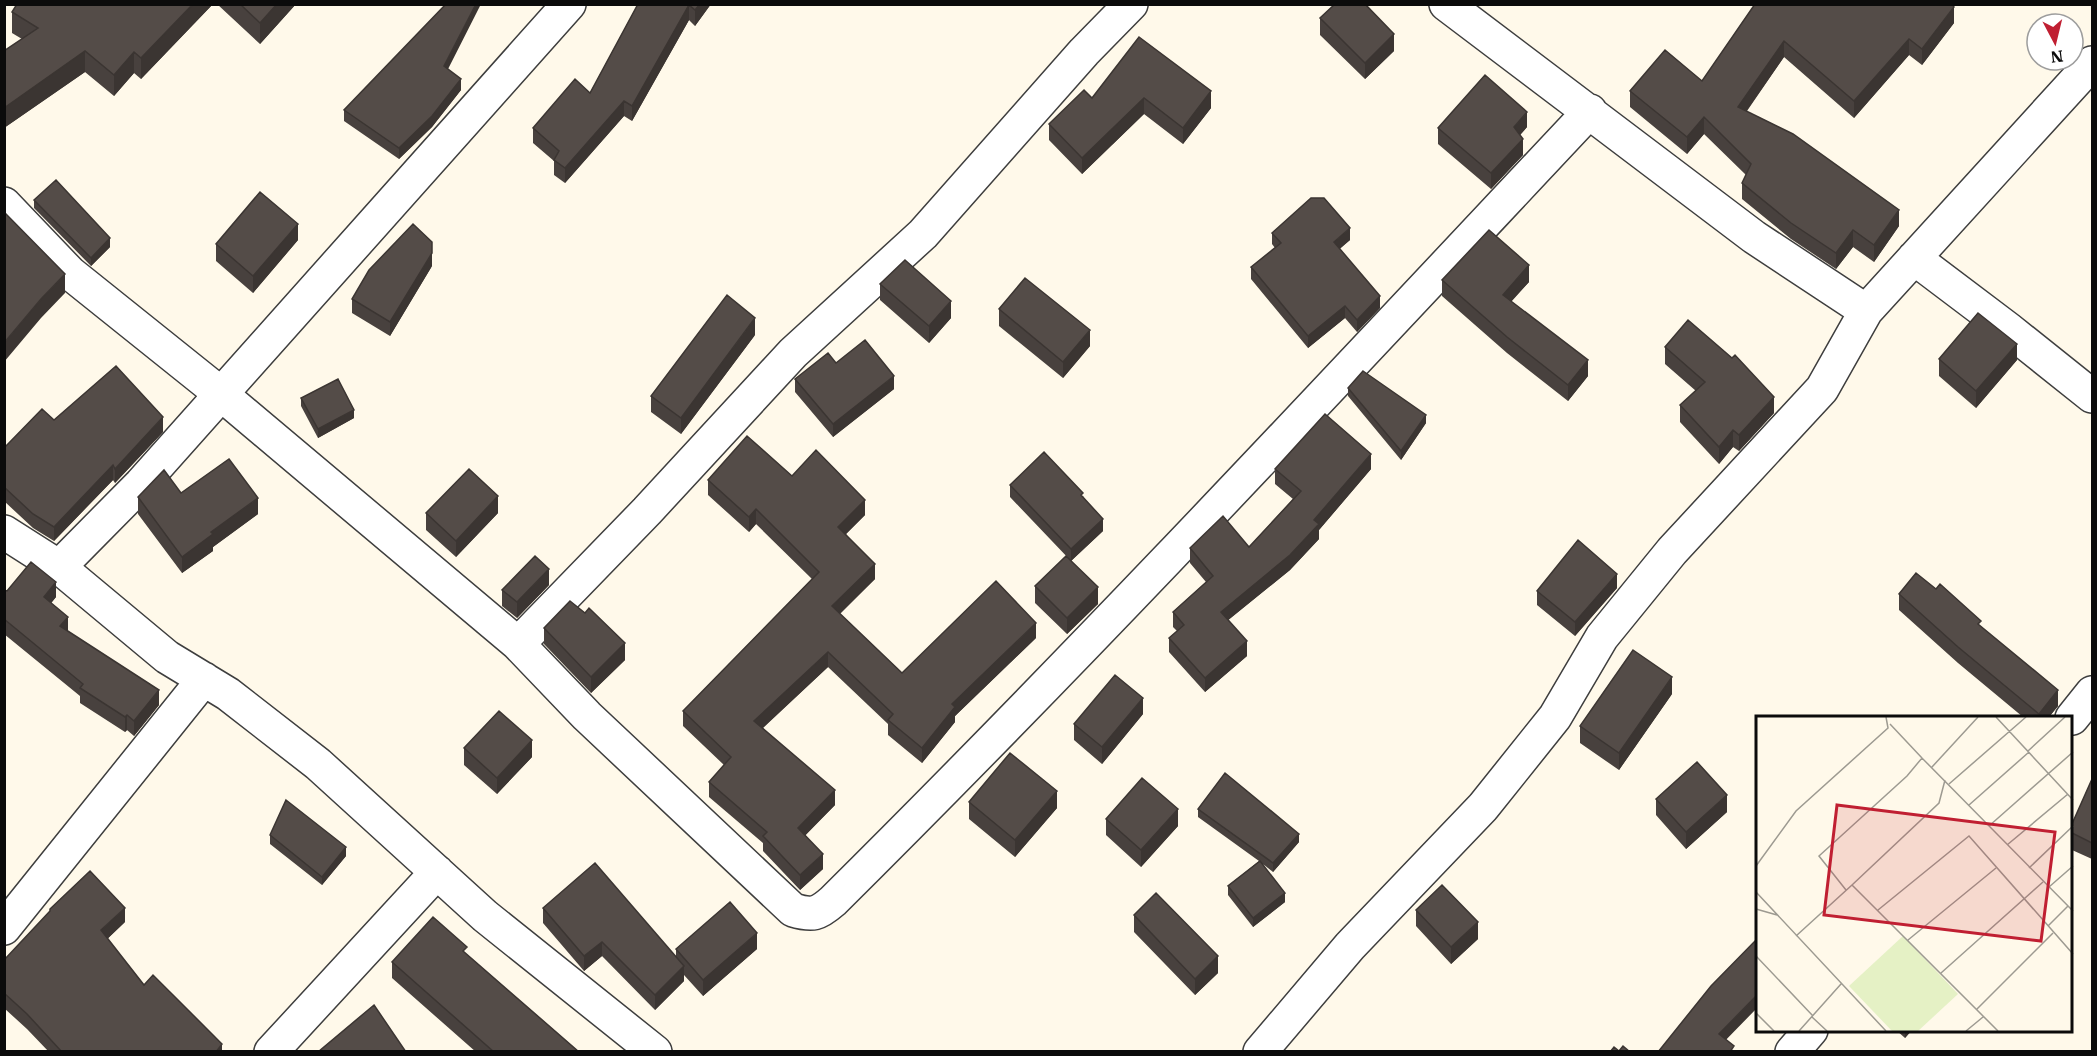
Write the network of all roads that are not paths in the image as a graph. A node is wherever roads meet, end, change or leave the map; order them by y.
1 (569, 4) edge
2 (1131, 4) edge
3 (1446, 4) edge
4 (2092, 63) edge
5 (1590, 111) junction
6 (4, 204) edge
7 (1914, 258) junction
8 (1866, 311) junction
9 (221, 394) junction
10 (2092, 396) edge
11 (4, 532) edge
12 (59, 567) junction
13 (518, 644) junction
14 (204, 679) junction
15 (2092, 693) edge
16 (2073, 717) edge
17 (437, 872) junction
18 (4, 928) edge
19 (1808, 1032) edge
20 (621, 1041) edge
21 (271, 1052) edge
22 (655, 1052) edge
23 (1260, 1052) edge
24 (1792, 1052) edge

1 - 9 street
2 - 13 street
3 - 5 street
4 - 7 street
5 - 8 street
5 - 13 street
6 - 9 street
7 - 8 street
7 - 10 street
8 - 23 street
9 - 12 street
9 - 13 street
11 - 12 street
12 - 14 street
14 - 17 street
14 - 18 street
15 - 16 street
17 - 20 street
17 - 21 street
19 - 24 street
20 - 22 street

